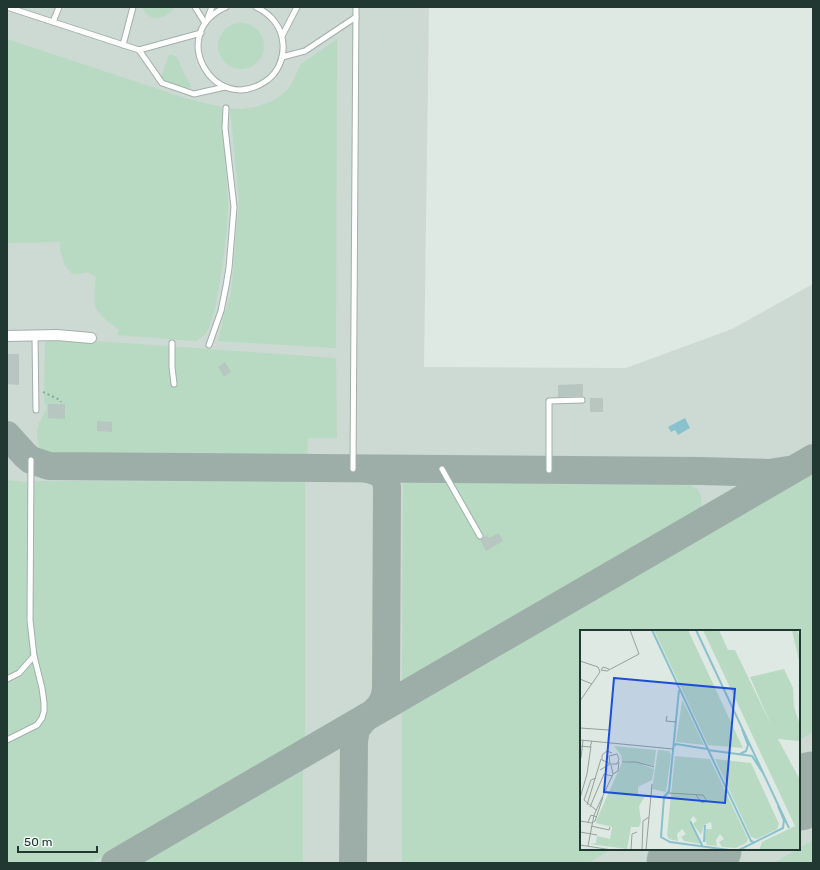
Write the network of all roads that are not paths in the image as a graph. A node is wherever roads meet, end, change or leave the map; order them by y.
1 (58, 7) edge
2 (133, 7) edge
3 (195, 7) edge
4 (212, 7) edge
5 (226, 7) edge
6 (256, 7) edge
7 (297, 7) edge
8 (356, 7) edge
9 (7, 8) edge
10 (356, 17) junction
11 (53, 22) junction
12 (206, 22) junction
13 (200, 33) junction
14 (282, 36) junction
15 (123, 45) junction
16 (139, 50) junction
17 (282, 57) junction
18 (225, 87) junction
19 (226, 108) dead end
20 (7, 336) edge
21 (35, 336) junction
22 (91, 338) dead end
23 (172, 342) dead end
24 (209, 345) dead end
25 (174, 384) dead end
26 (582, 400) dead end
27 (36, 410) dead end
28 (31, 460) dead end
29 (353, 468) dead end
30 (442, 469) dead end
31 (549, 470) dead end
32 (480, 536) dead end
33 (34, 656) junction
34 (7, 679) edge
35 (7, 740) edge

1 - 11 lane
2 - 15 lane
3 - 12 lane
4 - 12 lane
5 - 12 lane
6 - 14 lane
7 - 14 lane
8 - 10 lane
9 - 11 lane
10 - 17 lane
10 - 29 lane
11 - 15 lane
12 - 13 lane
13 - 16 lane
13 - 18 lane
14 - 17 lane
15 - 16 lane
16 - 18 lane
17 - 18 lane
19 - 24 lane
20 - 21 street
21 - 22 street
21 - 27 lane
23 - 25 lane
26 - 31 lane
28 - 33 lane
30 - 32 lane
33 - 34 lane
33 - 35 lane

